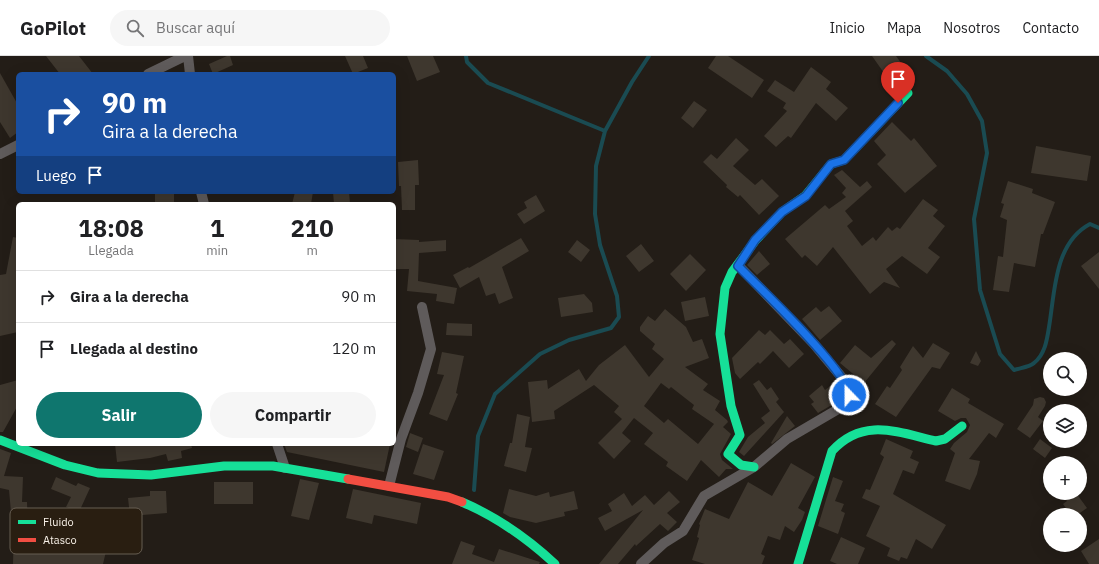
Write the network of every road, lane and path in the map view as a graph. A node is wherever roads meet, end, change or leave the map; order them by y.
1 (186, 56) edge
2 (152, 72) edge
3 (190, 72) edge
4 (908, 93) dead end
5 (16, 146) edge
6 (0, 154) edge
7 (738, 266) junction
8 (422, 307) dead end
9 (962, 426) dead end
10 (0, 440) edge
11 (278, 446) edge
12 (754, 467) junction
13 (286, 468) junction
14 (389, 486) junction
15 (555, 564) edge
16 (641, 564) edge
17 (798, 564) edge

1 - 2 street
1 - 3 street
4 - 7 street
5 - 6 street
7 - 12 street
7 - 12 street
8 - 14 street
9 - 17 street
10 - 13 street
11 - 13 street
12 - 16 street
13 - 14 street
14 - 15 street

